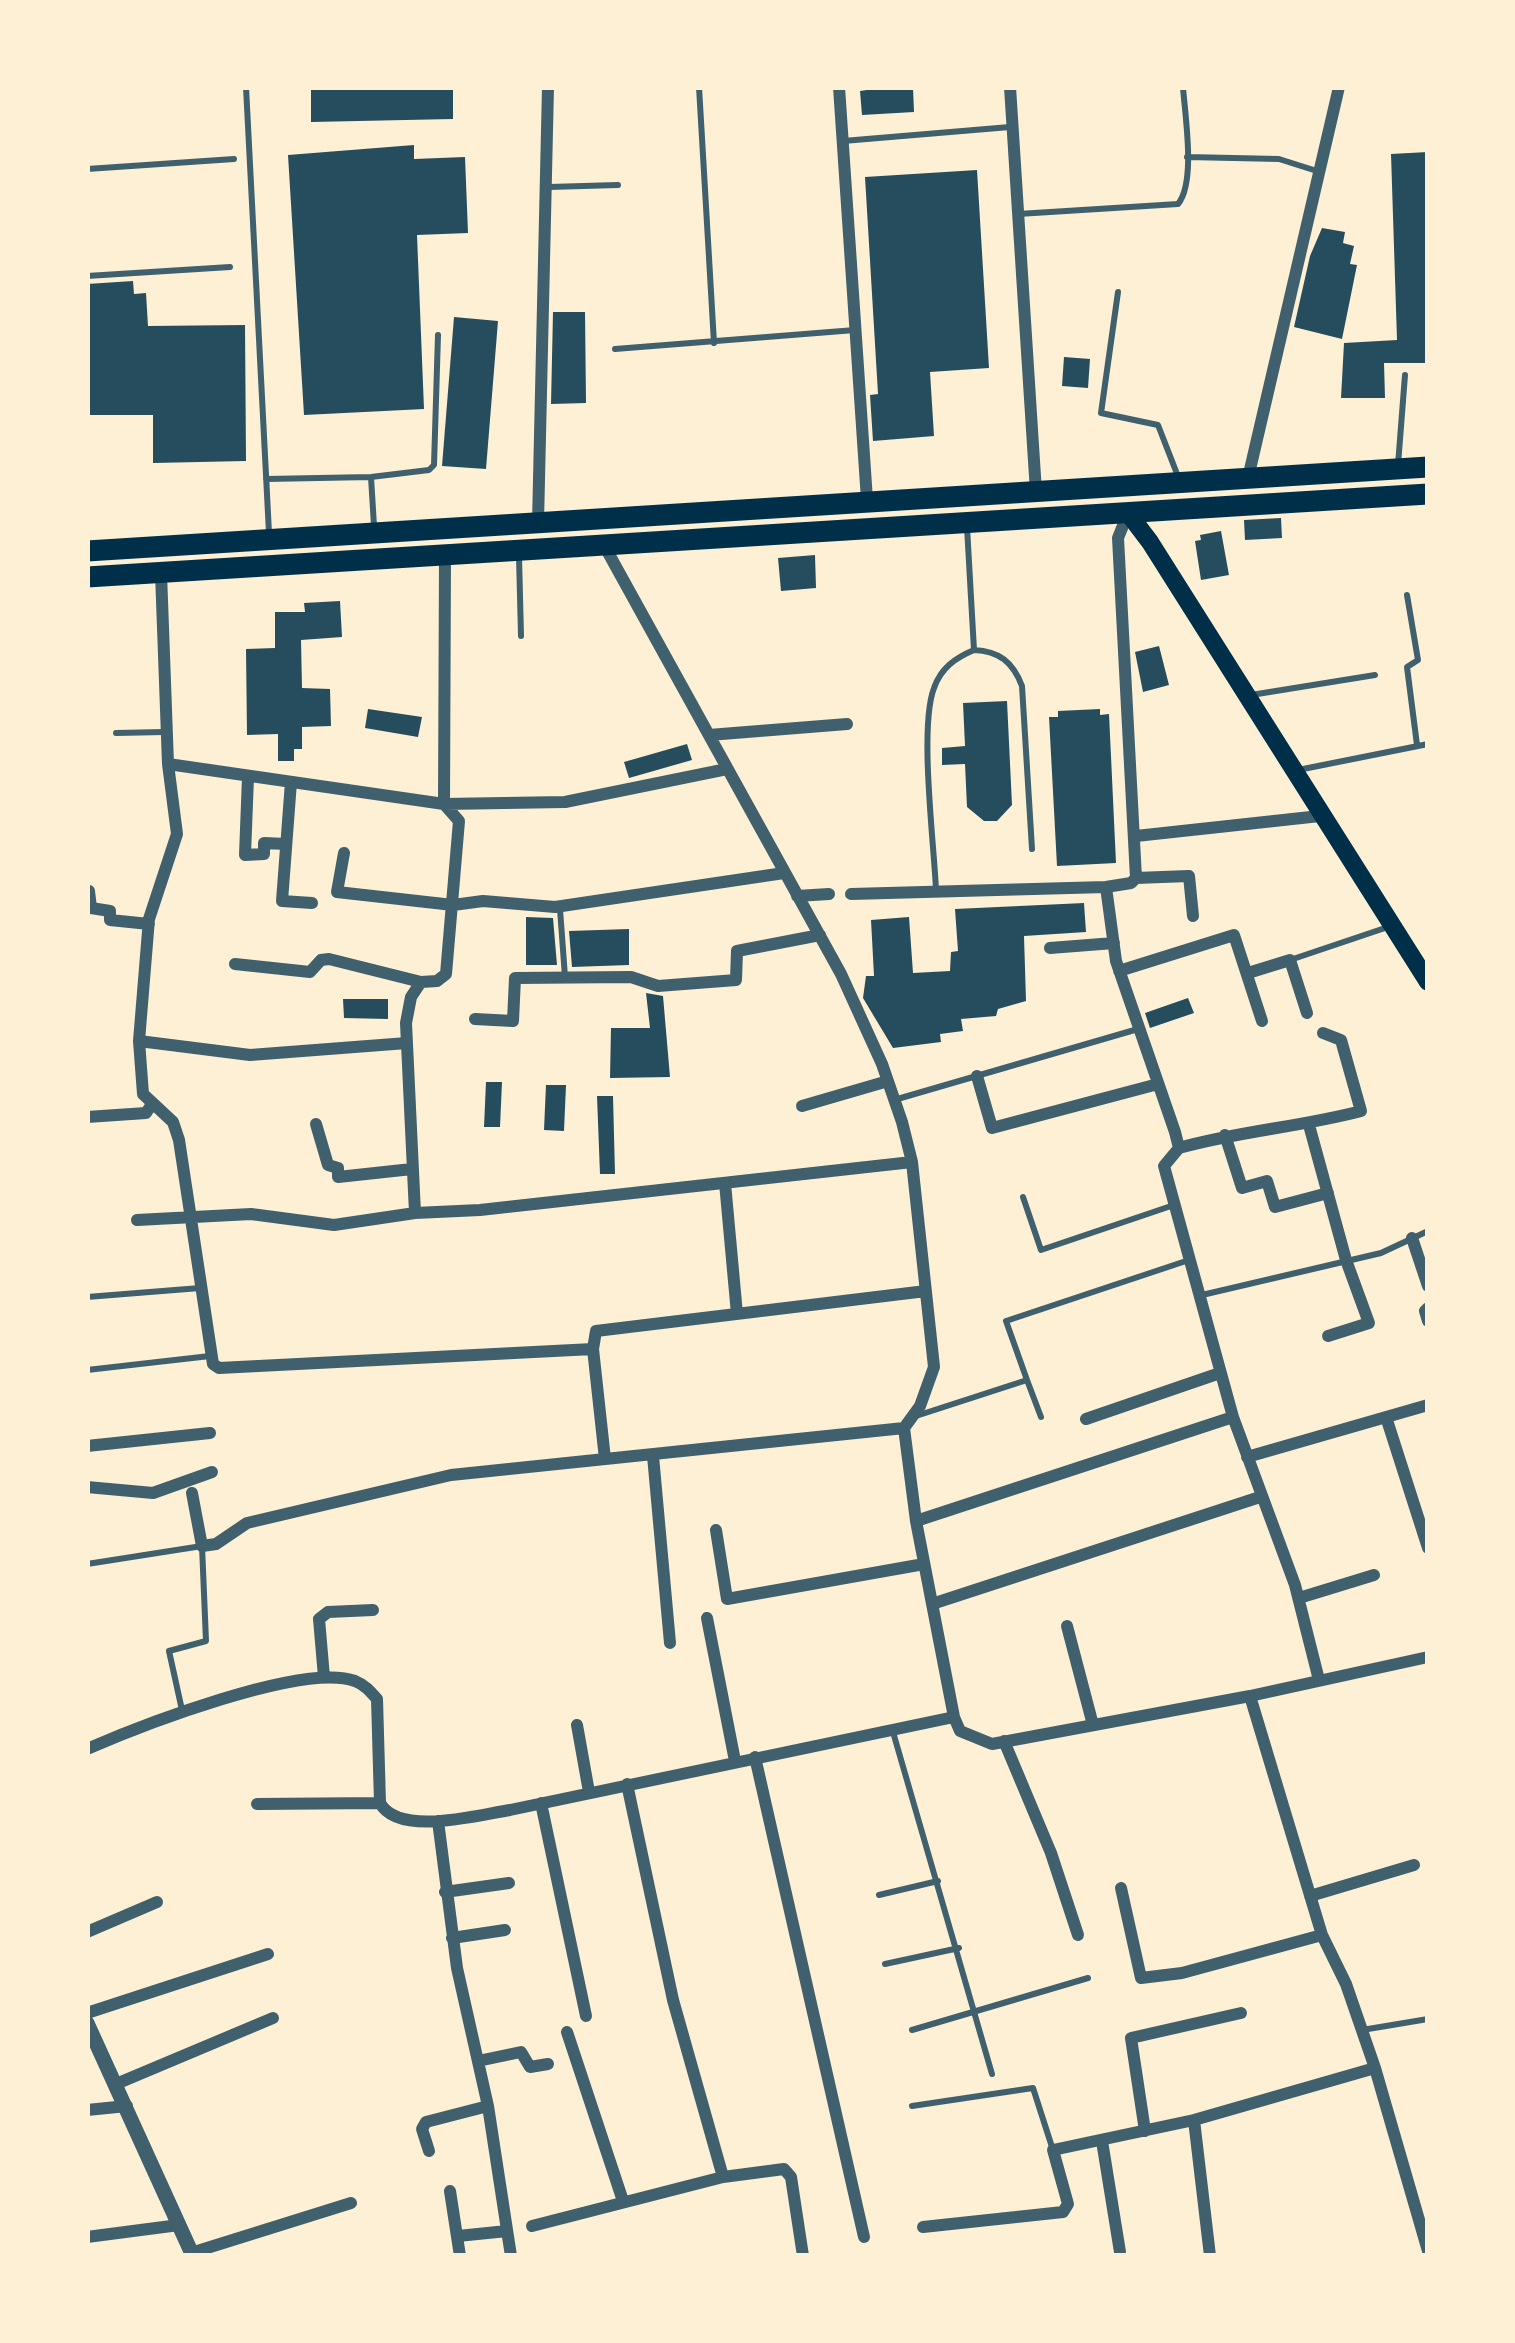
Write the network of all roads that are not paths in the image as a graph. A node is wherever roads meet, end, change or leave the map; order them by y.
1 (246, 87) edge
2 (548, 87) edge
3 (699, 87) edge
4 (839, 87) edge
5 (1010, 87) edge
6 (1183, 87) edge
7 (1339, 87) edge
8 (1013, 127) junction
9 (843, 141) junction
10 (1187, 157) junction
11 (234, 159) dead end
12 (87, 169) edge
13 (1322, 173) junction
14 (618, 185) dead end
15 (545, 187) junction
16 (1018, 214) junction
17 (230, 267) dead end
18 (87, 276) edge
19 (1118, 292) dead end
20 (855, 330) junction
21 (438, 335) dead end
22 (714, 343) junction
23 (615, 349) dead end
24 (1405, 375) dead end
25 (1428, 467) edge
26 (1398, 469) junction
27 (370, 477) junction
28 (1248, 478) junction
29 (266, 479) junction
30 (1180, 483) junction
31 (1114, 487) junction
32 (1036, 492) junction
33 (1428, 494) edge
34 (867, 500) junction
35 (1128, 514) junction
36 (538, 523) junction
37 (967, 524) junction
38 (374, 536) junction
39 (270, 542) junction
40 (605, 548) junction
41 (87, 551) edge
42 (519, 552) junction
43 (445, 556) junction
44 (377, 561) junction
45 (161, 573) junction
46 (87, 577) edge
47 (1407, 595) dead end
48 (521, 636) dead end
49 (974, 650) junction
50 (1375, 675) dead end
51 (1247, 695) junction
52 (848, 724) dead end
53 (167, 732) junction
54 (116, 734) dead end
55 (709, 736) junction
56 (1428, 744) edge
57 (1417, 745) junction
58 (168, 764) junction
59 (727, 769) junction
60 (1295, 771) junction
61 (248, 777) junction
62 (291, 782) junction
63 (444, 805) junction
64 (1320, 816) junction
65 (1136, 836) junction
66 (286, 844) junction
67 (1032, 849) dead end
68 (344, 853) dead end
69 (784, 873) junction
70 (1136, 878) junction
71 (1106, 887) junction
72 (89, 891) edge
73 (936, 892) junction
74 (851, 894) dead end
75 (829, 895) dead end
76 (796, 896) junction
77 (312, 903) dead end
78 (453, 905) junction
79 (560, 906) junction
80 (1193, 916) dead end
81 (149, 924) junction
82 (1392, 926) junction
83 (820, 935) junction
84 (1114, 943) junction
85 (1050, 948) dead end
86 (1290, 960) junction
87 (235, 964) dead end
88 (1119, 971) junction
89 (1248, 973) junction
90 (565, 977) junction
91 (421, 982) junction
92 (1428, 982) edge
93 (1307, 1013) dead end
94 (475, 1019) dead end
95 (1262, 1021) dead end
96 (1138, 1030) junction
97 (1323, 1034) dead end
98 (140, 1041) junction
99 (407, 1043) junction
100 (976, 1076) junction
101 (888, 1081) junction
102 (1158, 1084) junction
103 (894, 1100) junction
104 (152, 1104) junction
105 (802, 1106) dead end
106 (87, 1117) edge
107 (316, 1124) dead end
108 (1309, 1125) junction
109 (1225, 1136) junction
110 (1179, 1148) junction
111 (912, 1162) junction
112 (412, 1169) junction
113 (725, 1183) junction
114 (1328, 1193) junction
115 (1023, 1197) dead end
116 (1174, 1204) junction
117 (415, 1213) junction
118 (137, 1220) dead end
119 (193, 1220) junction
120 (1428, 1231) edge
121 (1412, 1238) junction
122 (1189, 1260) junction
123 (1346, 1260) junction
124 (1428, 1286) edge
125 (203, 1287) junction
126 (926, 1291) junction
127 (1198, 1296) junction
128 (87, 1298) edge
129 (1428, 1309) edge
130 (736, 1314) junction
131 (1428, 1321) edge
132 (1328, 1336) dead end
133 (593, 1348) junction
134 (210, 1356) junction
135 (87, 1370) edge
136 (1220, 1373) junction
137 (1027, 1380) junction
138 (1428, 1405) edge
139 (1041, 1417) dead end
140 (1233, 1417) junction
141 (1386, 1417) junction
142 (1086, 1419) dead end
143 (908, 1422) junction
144 (210, 1433) dead end
145 (87, 1446) edge
146 (653, 1456) junction
147 (1246, 1457) junction
148 (605, 1459) junction
149 (212, 1472) dead end
150 (87, 1487) edge
151 (193, 1492) dead end
152 (1260, 1497) junction
153 (916, 1521) junction
154 (716, 1530) dead end
155 (202, 1546) junction
156 (1428, 1548) edge
157 (87, 1564) edge
158 (924, 1564) junction
159 (1374, 1575) dead end
160 (1299, 1598) junction
161 (932, 1604) junction
162 (373, 1610) dead end
163 (707, 1618) dead end
164 (1067, 1626) dead end
165 (670, 1643) dead end
166 (1428, 1657) edge
167 (324, 1677) junction
168 (1319, 1680) junction
169 (1250, 1696) junction
170 (182, 1710) junction
171 (955, 1718) junction
172 (577, 1725) dead end
173 (1093, 1725) junction
174 (892, 1730) junction
175 (1004, 1741) junction
176 (87, 1749) edge
177 (755, 1757) junction
178 (735, 1761) junction
179 (627, 1784) junction
180 (589, 1792) junction
181 (380, 1803) junction
182 (542, 1803) junction
183 (257, 1804) dead end
184 (438, 1821) junction
185 (1414, 1864) dead end
186 (938, 1881) junction
187 (509, 1883) dead end
188 (1121, 1888) dead end
189 (445, 1892) junction
190 (880, 1895) dead end
191 (1310, 1896) junction
192 (157, 1902) dead end
193 (505, 1930) dead end
194 (87, 1932) edge
195 (1078, 1935) dead end
196 (1322, 1936) junction
197 (452, 1938) junction
198 (958, 1948) junction
199 (268, 1954) dead end
200 (885, 1964) dead end
201 (1088, 1978) dead end
202 (976, 2011) junction
203 (87, 2013) edge
204 (1241, 2013) dead end
205 (586, 2016) dead end
206 (273, 2018) dead end
207 (1428, 2019) edge
208 (87, 2023) edge
209 (912, 2030) dead end
210 (1362, 2030) junction
211 (567, 2032) dead end
212 (478, 2061) junction
213 (548, 2064) dead end
214 (1376, 2068) junction
215 (992, 2074) dead end
216 (116, 2084) junction
217 (127, 2106) junction
218 (488, 2106) junction
219 (912, 2106) dead end
220 (87, 2110) edge
221 (1195, 2120) junction
222 (1145, 2131) junction
223 (1102, 2140) junction
224 (1053, 2150) junction
225 (429, 2151) dead end
226 (723, 2177) junction
227 (450, 2191) dead end
228 (623, 2201) junction
229 (351, 2204) dead end
230 (179, 2225) junction
231 (532, 2226) dead end
232 (923, 2227) dead end
233 (507, 2231) junction
234 (458, 2236) junction
235 (87, 2237) edge
236 (864, 2237) dead end
237 (1428, 2251) edge
238 (1120, 2252) dead end
239 (192, 2254) edge
240 (460, 2256) edge
241 (511, 2256) edge
242 (803, 2256) edge
243 (1210, 2256) edge

1 - 29 lane
2 - 15 street
3 - 22 lane
4 - 9 street
5 - 8 street
6 - 10 lane
7 - 13 street
8 - 9 lane
8 - 16 street
9 - 20 street
10 - 13 lane
10 - 16 lane
11 - 12 lane
13 - 28 street
14 - 15 lane
15 - 36 street
16 - 32 street
17 - 18 lane
19 - 30 lane
20 - 22 lane
20 - 34 street
21 - 27 lane
22 - 23 lane
24 - 26 lane
25 - 26 main road
26 - 28 main road
27 - 29 lane
27 - 38 lane
28 - 30 main road
29 - 39 lane
30 - 31 main road
31 - 32 main road
31 - 35 main road
32 - 34 main road
33 - 35 main road
34 - 36 main road
35 - 37 main road
35 - 51 main road
35 - 65 street
36 - 38 main road
37 - 40 main road
37 - 49 lane
38 - 39 main road
38 - 44 main road
39 - 41 main road
40 - 42 main road
40 - 55 street
42 - 43 main road
42 - 48 lane
43 - 44 main road
43 - 63 street
44 - 45 main road
45 - 46 main road
45 - 53 street
47 - 57 lane
49 - 67 lane
49 - 73 lane
50 - 51 lane
51 - 60 main road
52 - 55 street
53 - 54 lane
53 - 58 street
55 - 59 street
56 - 57 lane
57 - 60 lane
58 - 61 street
58 - 81 street
59 - 63 street
59 - 69 street
60 - 64 main road
61 - 62 street
61 - 66 street
62 - 63 street
62 - 66 street
63 - 78 street
64 - 65 street
64 - 82 main road
65 - 70 street
66 - 77 street
68 - 78 street
69 - 76 street
69 - 79 street
70 - 71 street
70 - 80 street
71 - 73 street
71 - 84 street
72 - 81 street
73 - 74 street
75 - 76 street
76 - 83 street
78 - 79 street
78 - 91 street
79 - 90 lane
81 - 98 street
82 - 86 lane
82 - 92 main road
83 - 90 street
83 - 101 street
84 - 85 street
84 - 88 street
86 - 89 street
86 - 93 street
87 - 91 street
88 - 89 street
88 - 96 street
89 - 95 street
90 - 94 street
91 - 99 street
96 - 100 lane
96 - 102 street
97 - 108 street
98 - 99 street
98 - 104 street
99 - 112 street
100 - 102 street
100 - 103 lane
101 - 103 street
101 - 105 street
102 - 110 street
103 - 111 street
104 - 106 street
104 - 119 street
107 - 112 street
108 - 109 street
108 - 114 street
109 - 110 street
109 - 114 street
110 - 116 street
111 - 113 street
111 - 126 street
112 - 117 street
113 - 117 street
113 - 130 street
114 - 123 street
115 - 116 lane
116 - 122 street
117 - 119 street
118 - 119 street
119 - 125 street
120 - 121 lane
121 - 123 lane
121 - 124 street
122 - 127 street
122 - 137 lane
123 - 127 lane
123 - 132 street
125 - 128 lane
125 - 134 street
126 - 130 street
126 - 143 street
127 - 136 street
129 - 131 street
130 - 133 street
133 - 134 street
133 - 148 street
134 - 135 lane
136 - 140 street
136 - 142 street
137 - 139 lane
137 - 143 lane
138 - 141 street
140 - 147 street
140 - 153 street
141 - 147 street
141 - 156 street
143 - 146 street
143 - 153 street
144 - 145 street
146 - 148 street
146 - 165 street
147 - 152 street
148 - 155 street
149 - 150 street
151 - 155 street
152 - 160 street
152 - 161 street
153 - 158 street
154 - 158 street
155 - 157 lane
155 - 170 lane
158 - 161 street
159 - 160 street
160 - 168 street
161 - 171 street
162 - 167 street
163 - 178 street
164 - 173 street
166 - 168 street
167 - 170 street
167 - 181 street
168 - 169 street
169 - 173 street
169 - 191 street
170 - 176 street
171 - 174 street
171 - 175 street
172 - 180 street
173 - 175 street
174 - 177 street
174 - 186 lane
175 - 195 street
177 - 178 street
177 - 236 street
178 - 179 street
179 - 180 street
179 - 226 street
180 - 182 street
181 - 183 street
181 - 184 street
182 - 184 street
182 - 205 street
184 - 189 street
185 - 191 street
186 - 190 lane
186 - 198 lane
187 - 189 street
188 - 196 street
189 - 197 street
191 - 196 street
192 - 194 street
193 - 197 street
196 - 210 street
197 - 212 street
198 - 200 lane
198 - 202 lane
199 - 203 street
201 - 202 lane
202 - 209 lane
202 - 215 lane
204 - 222 street
206 - 216 street
207 - 210 lane
208 - 216 street
210 - 214 street
211 - 228 street
212 - 213 street
212 - 218 street
214 - 221 street
214 - 237 street
216 - 217 street
217 - 220 street
217 - 230 street
218 - 225 street
218 - 233 street
219 - 224 lane
221 - 222 street
221 - 243 street
222 - 223 street
223 - 224 street
223 - 238 street
224 - 232 street
226 - 228 street
226 - 242 street
227 - 234 street
228 - 231 street
229 - 239 street
230 - 235 street
230 - 239 street
233 - 234 street
233 - 241 street
234 - 240 street

